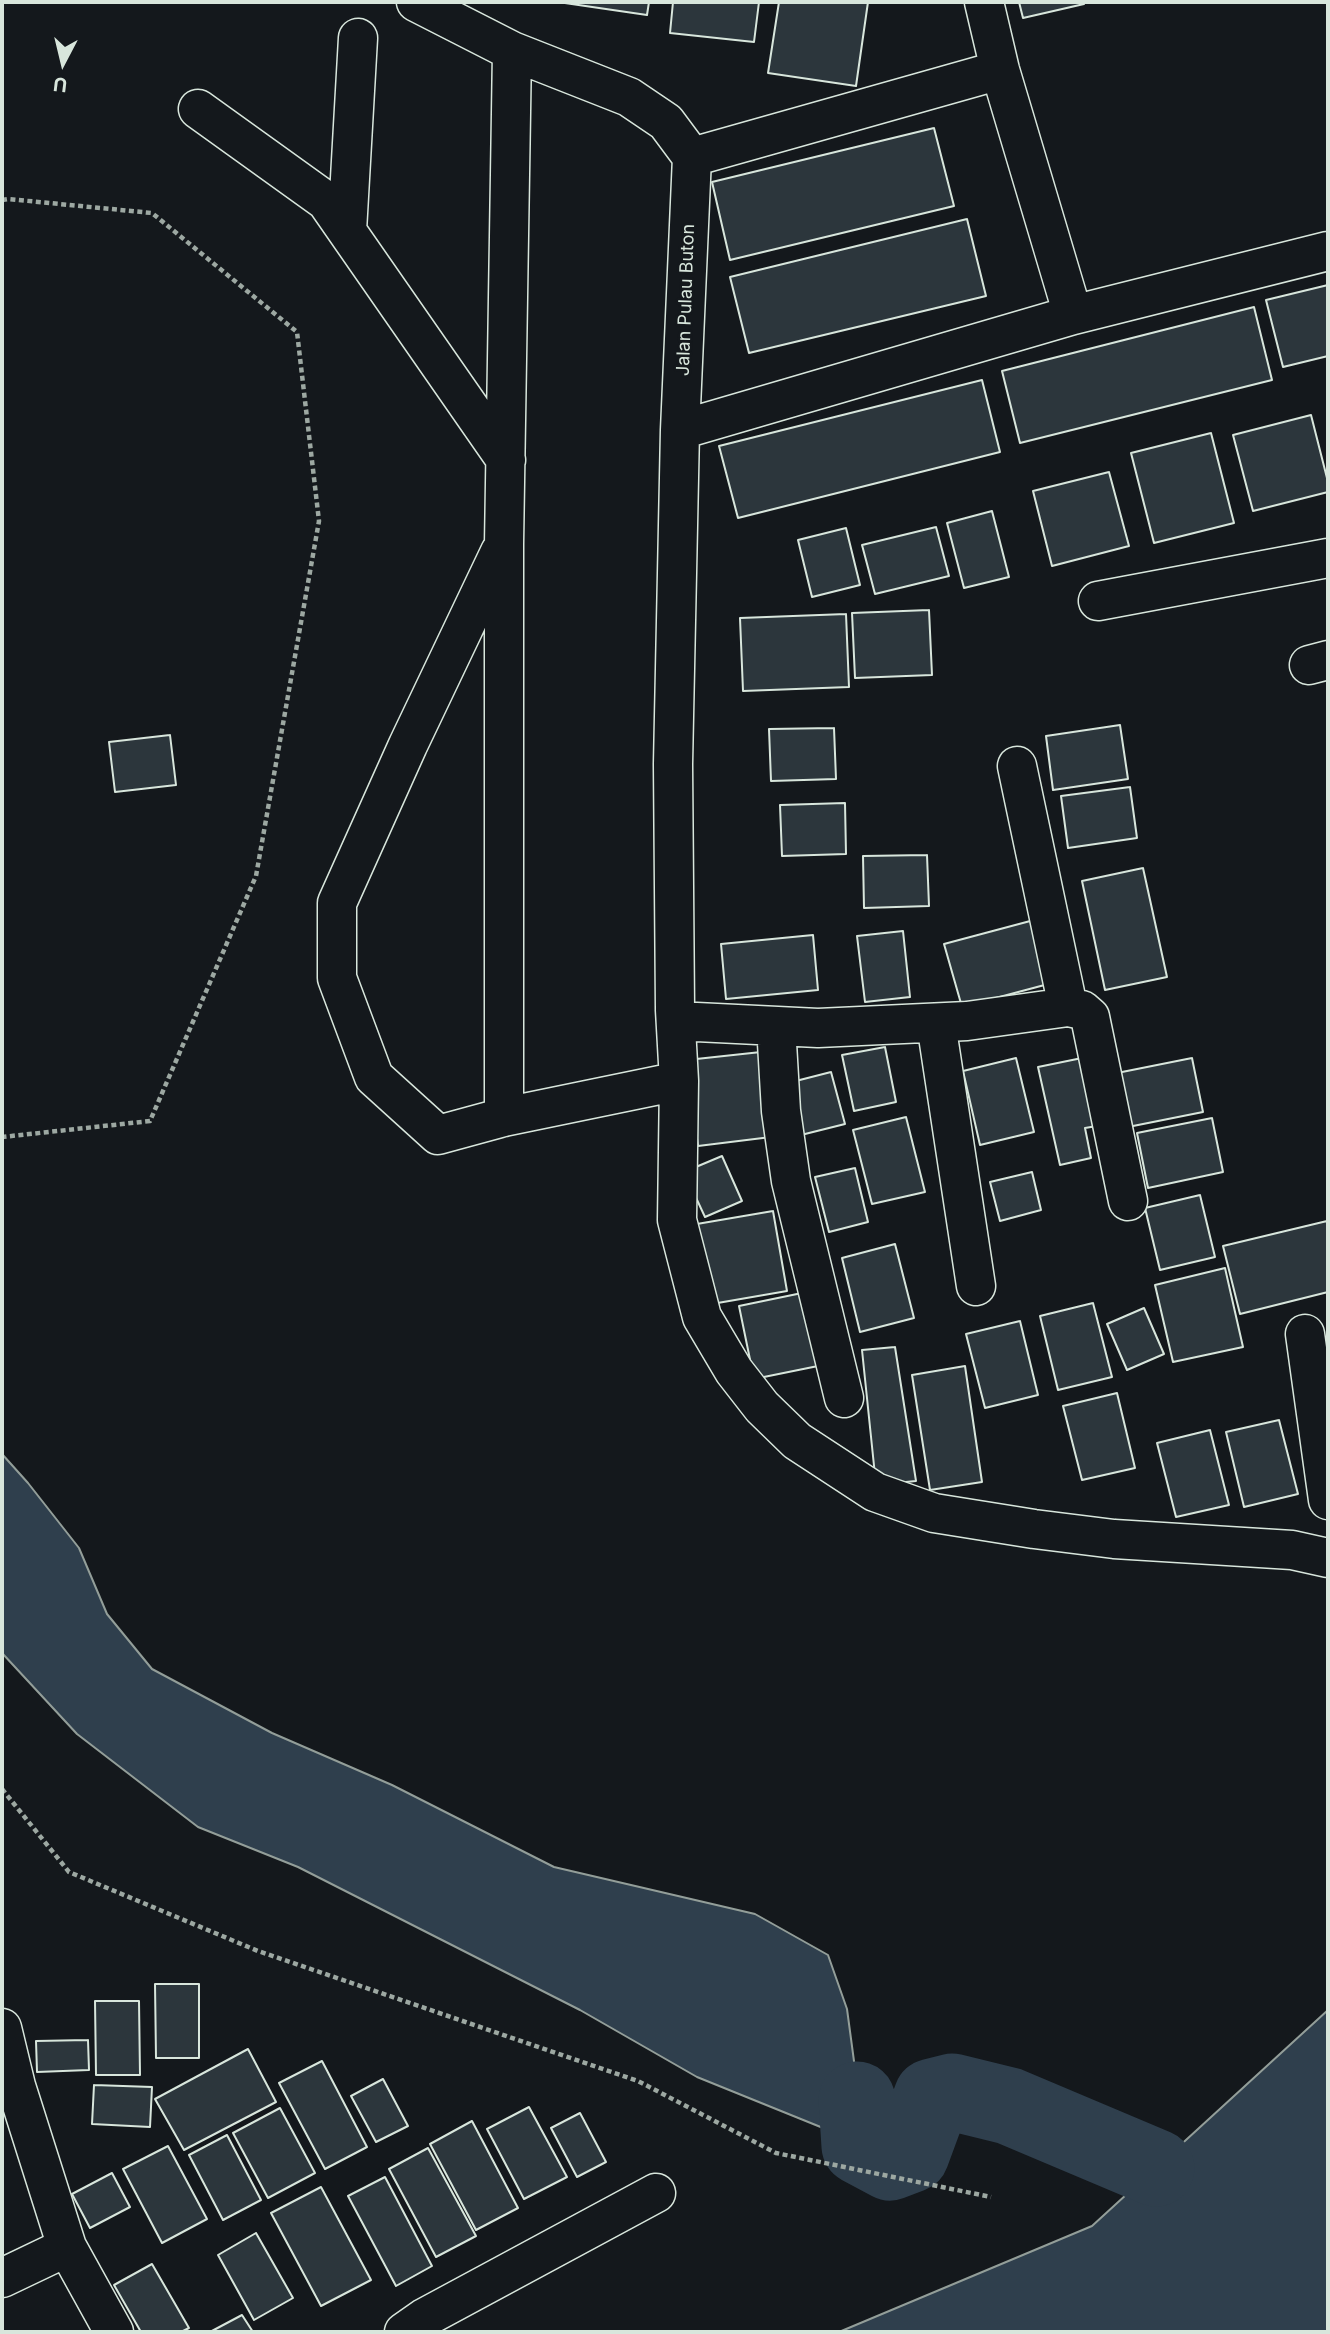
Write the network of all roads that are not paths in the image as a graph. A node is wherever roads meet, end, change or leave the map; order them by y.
1 (416, 2) edge
2 (984, 2) edge
3 (358, 38) dead end
4 (512, 51) junction
5 (1000, 70) junction
6 (198, 109) dead end
7 (692, 157) junction
8 (347, 231) junction
9 (1328, 251) edge
10 (1073, 315) junction
11 (680, 430) junction
12 (506, 460) junction
13 (504, 544) junction
14 (1328, 558) edge
15 (1098, 601) dead end
16 (1017, 766) dead end
17 (1069, 1007) junction
18 (676, 1021) junction
19 (936, 1023) junction
20 (776, 1026) junction
21 (678, 1082) junction
22 (504, 1117) junction
23 (1128, 1201) dead end
24 (976, 1286) dead end
25 (1305, 1335) dead end
26 (844, 1398) dead end
27 (1328, 1500) edge
28 (1328, 1558) edge
29 (2, 2028) edge
30 (656, 2193) dead end
31 (67, 2247) junction
32 (2, 2278) edge
33 (114, 2332) edge
34 (404, 2332) edge

1 - 4 street
2 - 5 street
3 - 8 street
4 - 7 street
4 - 12 street
5 - 7 street
5 - 10 street
6 - 8 street
7 - 11 street, Jalan Pulau Buton
8 - 12 street
9 - 10 street
10 - 11 street
11 - 18 street, Jalan Pulau Buton
12 - 13 street
13 - 22 street
13 - 22 street
14 - 15 street
16 - 17 street
17 - 19 street
17 - 23 street
18 - 20 street
18 - 21 street, Jalan Pulau Buton
19 - 20 street
19 - 24 street
20 - 26 street
21 - 22 street
21 - 28 street, Jalan Pulau Buton
25 - 27 street
29 - 31 street
30 - 34 street
31 - 32 street
31 - 33 street

